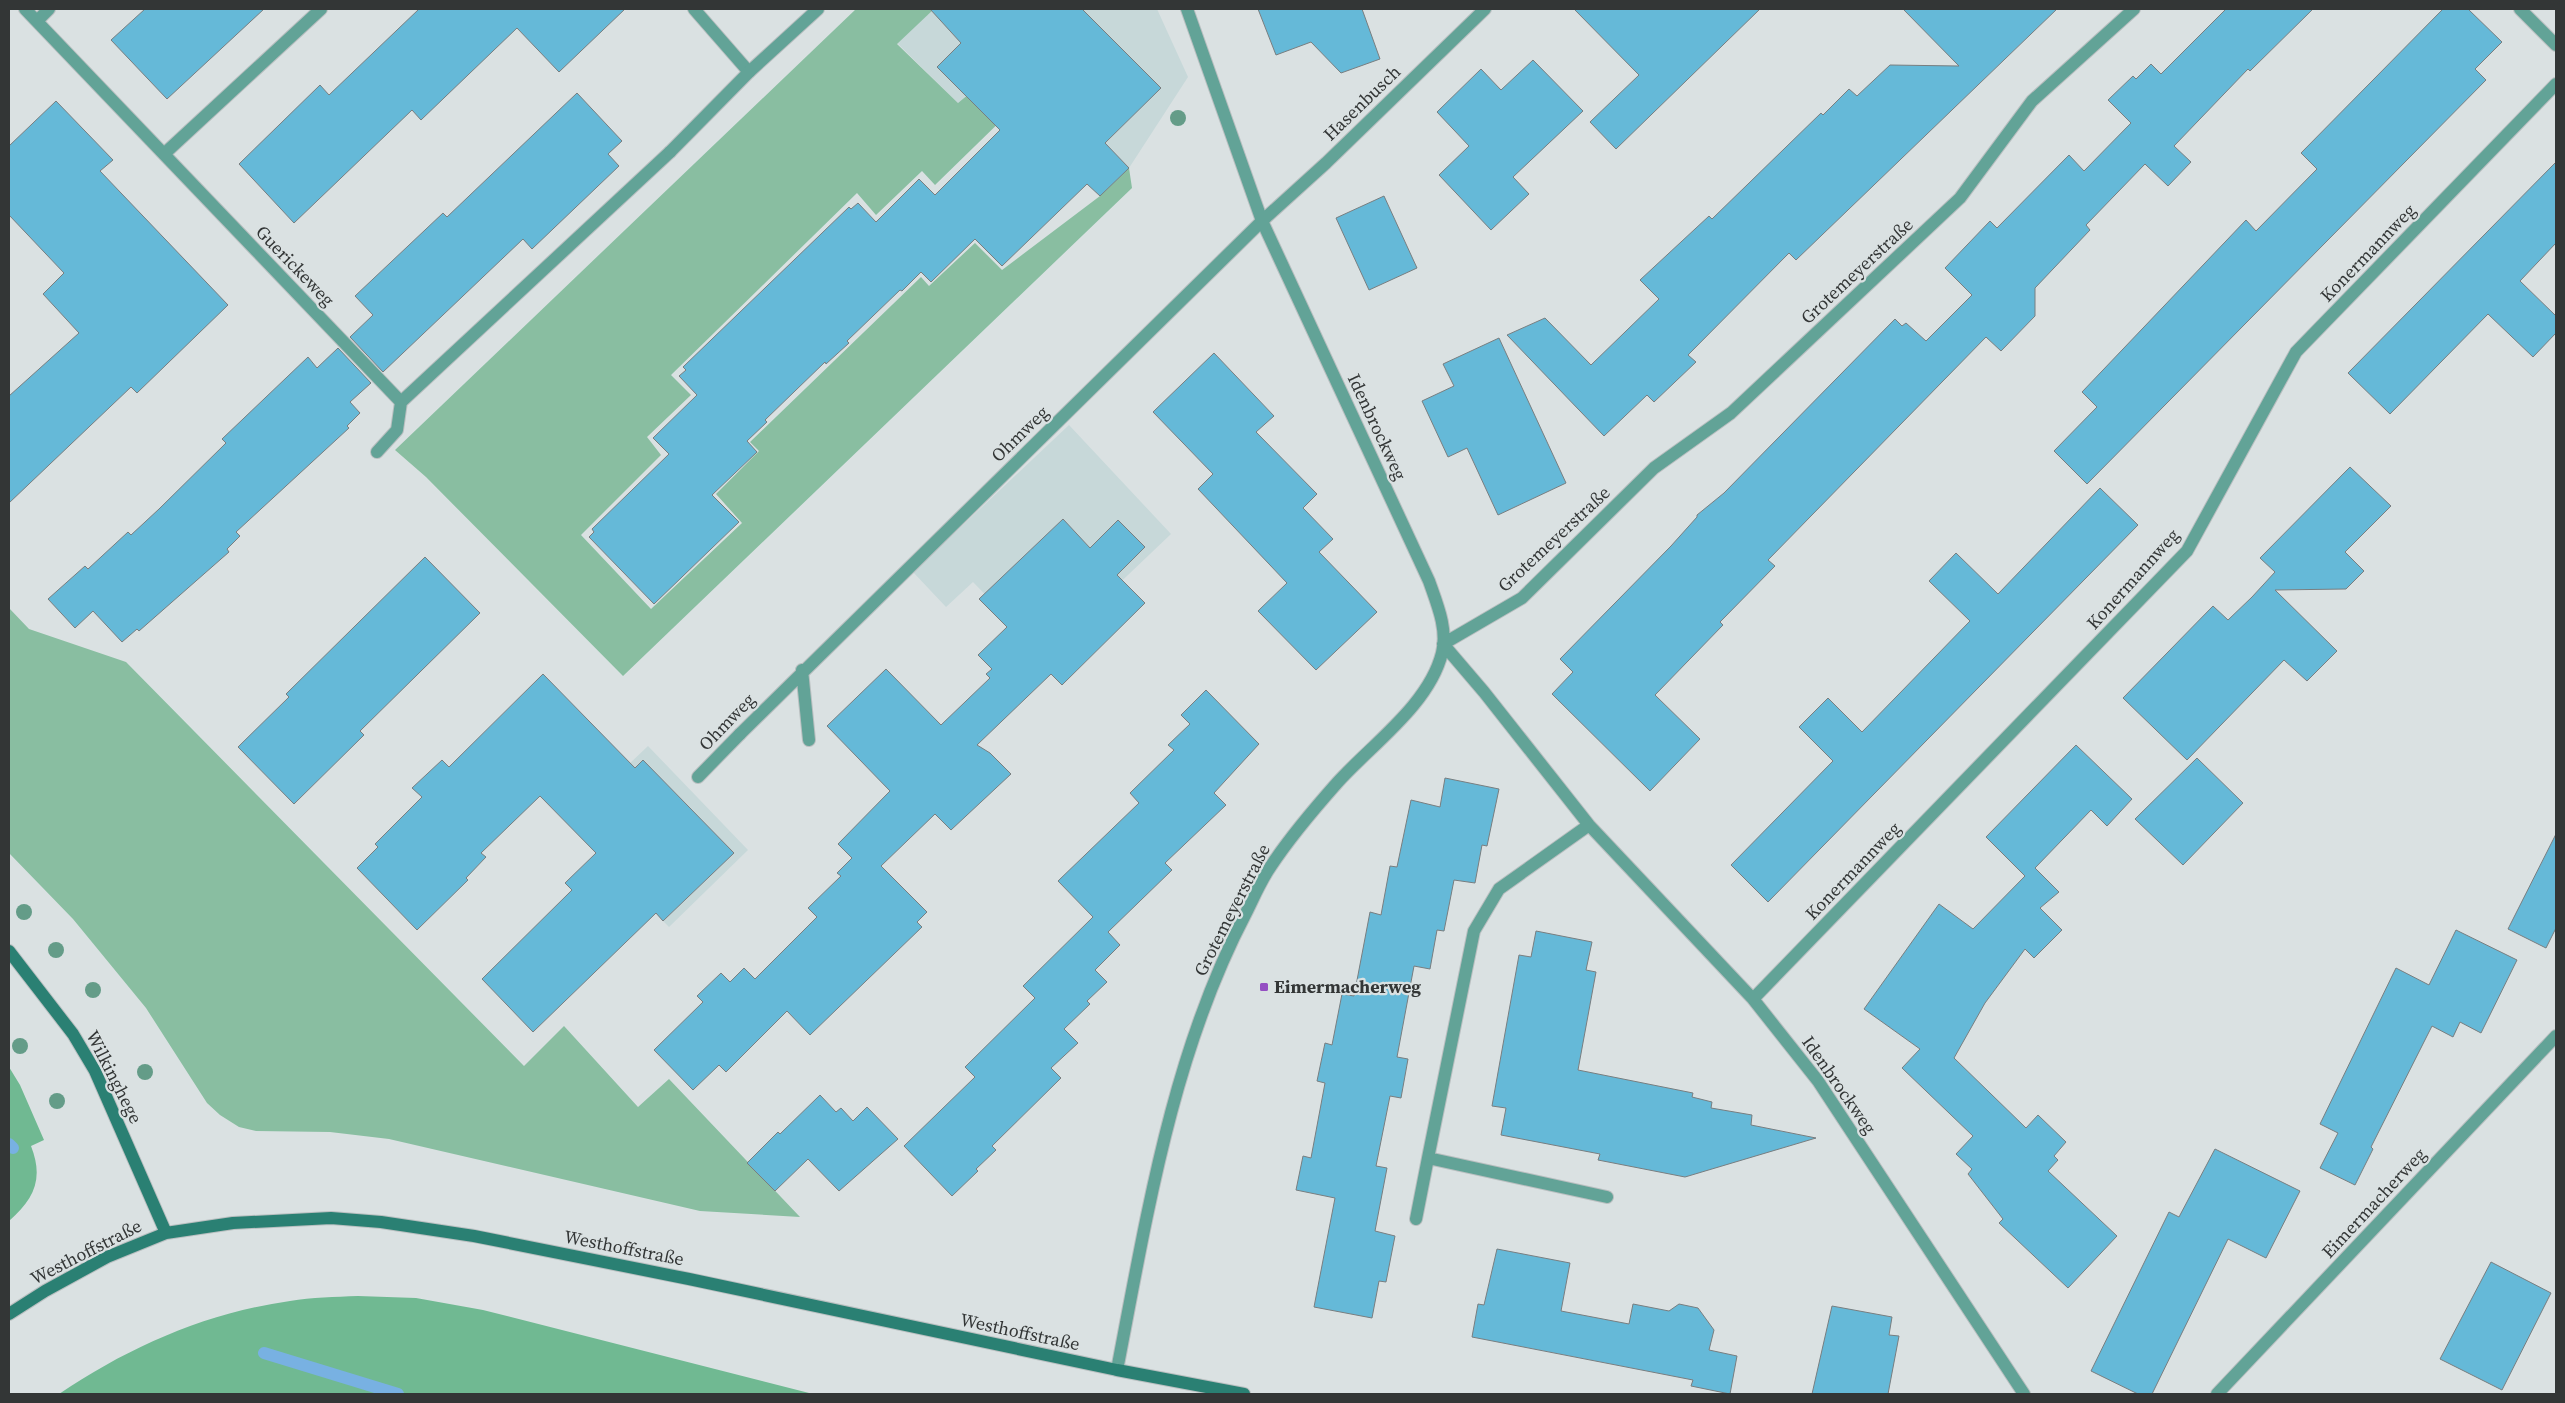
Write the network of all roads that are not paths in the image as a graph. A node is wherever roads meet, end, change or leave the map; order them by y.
1 (25, 9) edge
2 (49, 9) edge
3 (321, 9) edge
4 (694, 9) edge
5 (818, 9) edge
6 (1187, 9) edge
7 (1485, 9) edge
8 (2134, 9) edge
9 (2520, 9) edge
10 (37, 21) junction
11 (2556, 45) edge
12 (749, 72) junction
13 (2556, 84) edge
14 (164, 154) junction
15 (1262, 221) junction
16 (401, 402) junction
17 (377, 452) dead end
18 (1443, 644) junction
19 (802, 670) junction
20 (810, 740) dead end
21 (698, 777) dead end
22 (1589, 825) junction
23 (9, 951) edge
24 (1753, 1000) junction
25 (2556, 1036) edge
26 (1428, 1158) junction
27 (1607, 1197) dead end
28 (1416, 1219) dead end
29 (166, 1233) junction
30 (9, 1314) edge
31 (1117, 1370) junction
32 (1244, 1394) edge
33 (2024, 1394) edge
34 (2217, 1394) edge

1 - 10 street, Guerickeweg
2 - 10 street
3 - 14 street
4 - 12 street
5 - 12 street
6 - 15 street, Idenbrockweg
7 - 15 street, Hasenbusch
8 - 18 street, Grotemeyerstraße
9 - 11 street
10 - 14 street, Guerickeweg
12 - 16 street
13 - 24 street, Konermannweg
14 - 16 street, Guerickeweg
15 - 18 street, Idenbrockweg
15 - 19 street, Ohmweg
16 - 17 street
18 - 22 street, Idenbrockweg
18 - 31 street, Grotemeyerstraße
19 - 20 street
19 - 21 street, Ohmweg
22 - 24 street, Idenbrockweg
22 - 26 street
23 - 29 street, Wilkinghege
24 - 33 street, Idenbrockweg
25 - 34 street, Eimermacherweg
26 - 27 street
26 - 28 street
29 - 30 street, Westhoffstraße
29 - 31 street, Westhoffstraße
31 - 32 street, Westhoffstraße

